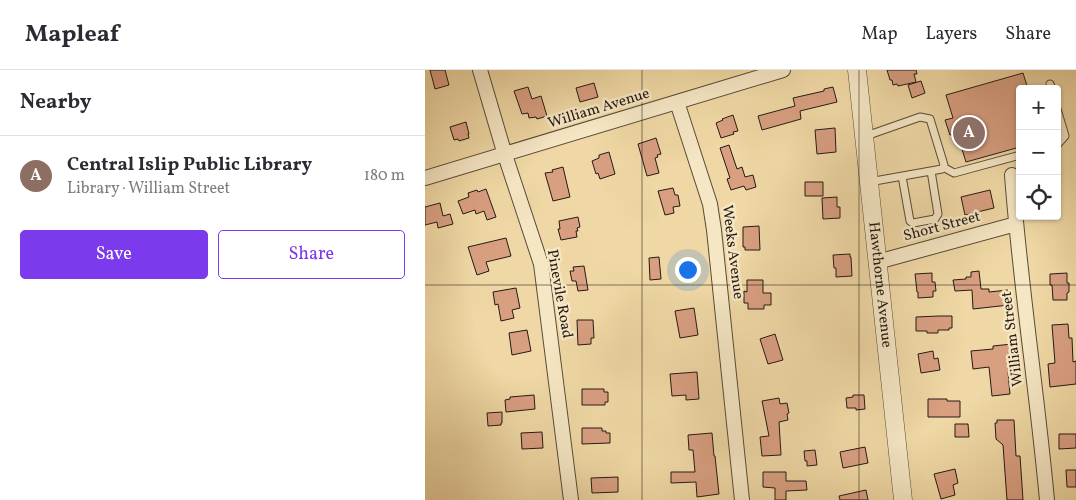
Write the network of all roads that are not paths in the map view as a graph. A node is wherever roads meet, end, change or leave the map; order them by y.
1 (480, 70) edge
2 (783, 70) edge
3 (857, 70) edge
4 (677, 102) junction
5 (1061, 122) edge
6 (864, 136) junction
7 (1061, 140) edge
8 (505, 155) junction
9 (1016, 156) edge
10 (943, 167) junction
11 (931, 170) junction
12 (1012, 175) dead end
13 (902, 176) junction
14 (425, 178) edge
15 (869, 182) junction
16 (1016, 224) junction
17 (877, 262) junction
18 (571, 500) edge
19 (742, 500) edge
20 (903, 500) edge
21 (1047, 500) edge

1 - 8 street, Pinevile Road
2 - 4 street, William Avenue
3 - 6 street, Hawthorne Avenue
4 - 8 street, William Avenue
4 - 19 street, Weeks Avenue
5 - 7 lane
6 - 10 lane
6 - 15 street, Hawthorne Avenue
8 - 14 street, William Avenue
8 - 18 street, Pinevile Road
9 - 10 lane
10 - 11 lane
11 - 13 lane
11 - 13 lane
12 - 16 street, William Street
13 - 15 lane
15 - 17 street, Hawthorne Avenue
16 - 17 street, Short Street
16 - 21 street, William Street
17 - 20 street, Hawthorne Avenue

